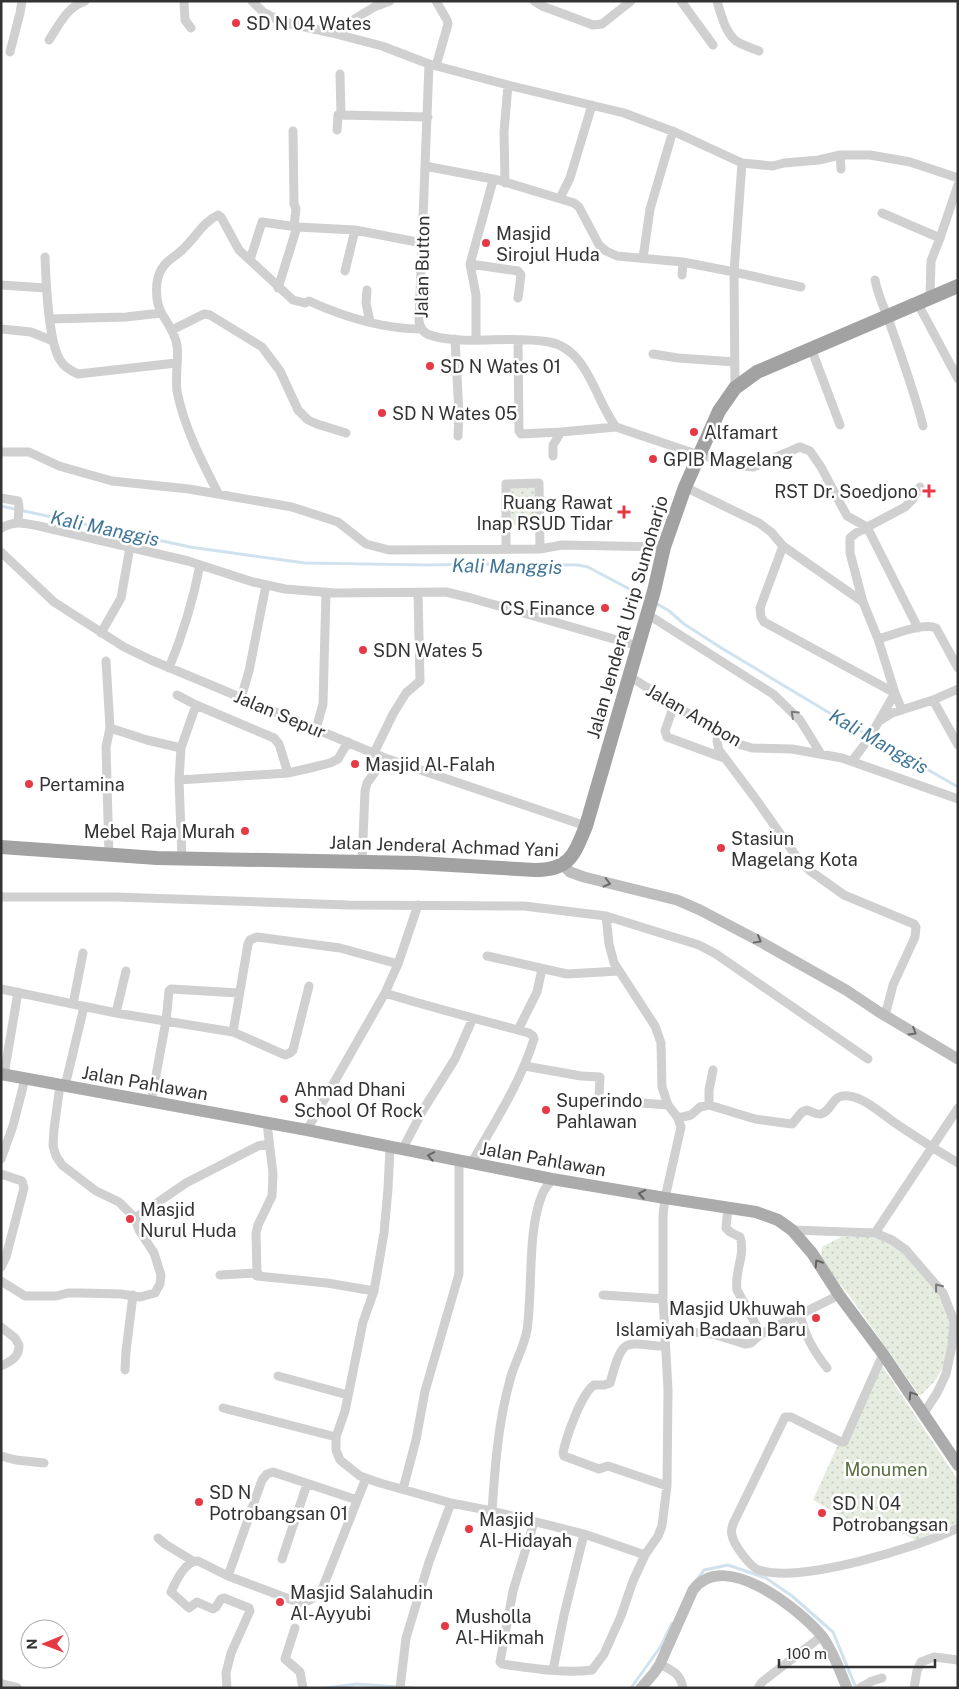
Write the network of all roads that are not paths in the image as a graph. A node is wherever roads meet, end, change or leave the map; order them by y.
1 (22, 1) edge
2 (85, 1) edge
3 (184, 1) edge
4 (252, 1) edge
5 (390, 1) edge
6 (436, 1) edge
7 (534, 1) edge
8 (631, 1) edge
9 (681, 1) edge
10 (717, 1) edge
11 (191, 28) dead end
12 (332, 32) junction
13 (49, 40) dead end
14 (713, 45) dead end
15 (758, 51) dead end
16 (10, 52) dead end
17 (432, 65) junction
18 (340, 74) dead end
19 (508, 85) junction
20 (592, 105) junction
21 (341, 115) junction
22 (428, 117) junction
23 (337, 130) dead end
24 (293, 131) dead end
25 (673, 131) junction
26 (840, 155) junction
27 (742, 163) junction
28 (425, 166) junction
29 (841, 169) dead end
30 (958, 178) edge
31 (502, 182) junction
32 (958, 185) edge
33 (560, 198) junction
34 (882, 213) dead end
35 (295, 227) junction
36 (355, 230) junction
37 (940, 238) junction
38 (422, 243) junction
39 (44, 257) dead end
40 (643, 258) junction
41 (250, 260) junction
42 (683, 262) junction
43 (470, 264) junction
44 (345, 270) dead end
45 (734, 272) junction
46 (682, 275) dead end
47 (875, 280) dead end
48 (1, 285) edge
49 (958, 286) edge
50 (801, 287) dead end
51 (46, 288) junction
52 (278, 288) junction
53 (366, 290) dead end
54 (518, 298) dead end
55 (924, 301) junction
56 (161, 313) junction
57 (887, 316) junction
58 (50, 321) junction
59 (370, 322) junction
60 (1, 329) edge
61 (422, 329) junction
62 (172, 330) junction
63 (31, 332) junction
64 (455, 339) junction
65 (476, 340) junction
66 (518, 340) junction
67 (53, 341) junction
68 (811, 348) junction
69 (653, 354) dead end
70 (734, 362) junction
71 (176, 363) junction
72 (958, 379) edge
73 (735, 388) junction
74 (840, 425) dead end
75 (923, 426) dead end
76 (616, 427) junction
77 (561, 432) junction
78 (346, 433) dead end
79 (458, 436) dead end
80 (1, 452) edge
81 (698, 455) junction
82 (553, 456) dead end
83 (685, 487) junction
84 (920, 487) dead end
85 (218, 493) junction
86 (1, 498) edge
87 (18, 520) junction
88 (867, 527) junction
89 (1, 528) edge
90 (783, 546) junction
91 (664, 547) junction
92 (130, 548) junction
93 (506, 549) junction
94 (540, 549) junction
95 (1, 552) edge
96 (200, 565) junction
97 (266, 585) junction
98 (326, 592) junction
99 (418, 593) junction
100 (863, 602) junction
101 (648, 612) junction
102 (918, 628) junction
103 (101, 633) junction
104 (878, 639) junction
105 (638, 646) junction
106 (106, 661) dead end
107 (169, 668) junction
108 (958, 668) edge
109 (629, 676) junction
110 (958, 689) edge
111 (895, 693) junction
112 (177, 695) dead end
113 (241, 698) junction
114 (933, 700) junction
115 (196, 705) junction
116 (674, 705) junction
117 (902, 710) junction
118 (878, 722) junction
119 (110, 728) junction
120 (316, 730) junction
121 (719, 734) junction
122 (348, 742) junction
123 (958, 746) edge
124 (181, 748) junction
125 (374, 753) junction
126 (821, 754) junction
127 (385, 758) junction
128 (724, 758) junction
129 (852, 761) junction
130 (288, 773) junction
131 (180, 780) junction
132 (958, 799) edge
133 (586, 826) junction
134 (1, 847) edge
135 (109, 854) junction
136 (182, 859) junction
137 (362, 862) junction
138 (563, 865) junction
139 (1, 897) edge
140 (418, 905) junction
141 (606, 916) junction
142 (83, 953) dead end
143 (487, 956) dead end
144 (398, 964) junction
145 (542, 969) junction
146 (126, 970) dead end
147 (619, 971) junction
148 (309, 986) dead end
149 (1, 989) edge
150 (18, 992) junction
151 (239, 993) junction
152 (386, 993) junction
153 (73, 1004) junction
154 (84, 1006) junction
155 (116, 1013) junction
156 (885, 1016) junction
157 (473, 1018) junction
158 (166, 1021) junction
159 (518, 1030) junction
160 (233, 1032) junction
161 (868, 1059) dead end
162 (958, 1059) edge
163 (525, 1066) junction
164 (713, 1070) dead end
165 (2, 1075) edge
166 (25, 1079) junction
167 (62, 1086) junction
168 (151, 1102) junction
169 (668, 1105) junction
170 (709, 1105) junction
171 (958, 1108) edge
172 (678, 1118) junction
173 (268, 1123) junction
174 (307, 1130) junction
175 (269, 1144) junction
176 (931, 1147) junction
177 (396, 1149) junction
178 (1, 1159) edge
179 (465, 1162) junction
180 (958, 1163) edge
181 (1, 1174) edge
182 (552, 1179) junction
183 (665, 1198) junction
184 (728, 1207) junction
185 (135, 1218) junction
186 (792, 1230) junction
187 (875, 1233) junction
188 (1, 1267) edge
189 (258, 1273) junction
190 (220, 1275) dead end
191 (1, 1281) edge
192 (374, 1291) junction
193 (603, 1295) dead end
194 (839, 1295) junction
195 (133, 1296) junction
196 (664, 1299) junction
197 (800, 1314) junction
198 (1, 1327) edge
199 (665, 1330) junction
200 (761, 1334) junction
201 (660, 1346) dead end
202 (883, 1354) junction
203 (1, 1366) edge
204 (826, 1368) dead end
205 (126, 1370) dead end
206 (278, 1376) dead end
207 (348, 1395) junction
208 (223, 1408) dead end
209 (924, 1413) junction
210 (336, 1437) junction
211 (1, 1456) edge
212 (44, 1463) dead end
213 (958, 1465) edge
214 (366, 1478) junction
215 (307, 1484) junction
216 (667, 1486) junction
217 (403, 1490) junction
218 (357, 1500) junction
219 (451, 1503) junction
220 (492, 1511) junction
221 (534, 1522) junction
222 (958, 1528) edge
223 (584, 1534) junction
224 (158, 1538) dead end
225 (645, 1555) junction
226 (282, 1559) dead end
227 (193, 1561) junction
228 (758, 1575) junction
229 (228, 1576) junction
230 (295, 1628) dead end
231 (822, 1636) junction
232 (958, 1660) edge
233 (660, 1664) junction
234 (554, 1670) junction
235 (882, 1678) dead end
236 (1, 1684) edge
237 (400, 1684) edge
238 (303, 1687) edge
239 (862, 1687) edge
240 (17, 1688) edge
241 (227, 1688) edge
242 (641, 1688) edge
243 (683, 1688) edge
244 (758, 1688) edge
245 (847, 1688) edge
246 (914, 1688) edge

1 - 16 street
2 - 13 street
3 - 11 street
4 - 12 street
5 - 12 street
6 - 17 street, Jalan Button
7 - 8 street
9 - 14 street
10 - 15 street
12 - 17 street
17 - 19 street
17 - 22 street, Jalan Button
18 - 21 street
19 - 20 street
19 - 31 street
20 - 25 street
20 - 33 street
21 - 22 street
21 - 23 street
22 - 28 street, Jalan Button
24 - 35 street
25 - 27 street
25 - 40 street
26 - 27 street
26 - 29 street
26 - 30 street
27 - 45 street
28 - 31 street
28 - 38 street, Jalan Button
31 - 33 street
31 - 43 street
32 - 37 street
33 - 40 street
34 - 37 street
35 - 36 street
35 - 41 street
35 - 52 street
36 - 38 street
36 - 44 street
37 - 55 street
38 - 61 street, Jalan Button
39 - 51 street
40 - 42 street
41 - 52 street
41 - 56 street
42 - 45 street
42 - 46 street
43 - 54 street
43 - 65 street
45 - 50 street
45 - 70 street
47 - 57 street
48 - 51 street
49 - 55 highway, Jalan Jenderal Urip Sumoharjo
51 - 58 street
52 - 59 street
53 - 59 street
55 - 57 highway, Jalan Jenderal Urip Sumoharjo
55 - 72 street
56 - 58 street
56 - 62 street
57 - 68 highway, Jalan Jenderal Urip Sumoharjo
57 - 75 street
58 - 63 street
58 - 67 street
59 - 61 street
60 - 63 street
61 - 64 street, Jalan Button
62 - 71 street
62 - 78 street
63 - 67 street
64 - 65 street, Jalan Button
64 - 79 street
65 - 66 street, Jalan Button
66 - 76 street, Jalan Button
66 - 77 street
67 - 71 street
68 - 73 highway, Jalan Jenderal Urip Sumoharjo
68 - 74 street
69 - 70 street
70 - 73 street
71 - 85 street
73 - 81 highway, Jalan Jenderal Urip Sumoharjo
76 - 77 street
76 - 81 street
77 - 82 street
80 - 85 street
81 - 83 highway, Jalan Jenderal Urip Sumoharjo
81 - 88 street
83 - 90 street
83 - 91 highway, Jalan Jenderal Urip Sumoharjo
84 - 88 street
85 - 93 street
86 - 87 street
87 - 89 street
87 - 92 street
88 - 100 street
88 - 102 street
90 - 100 street
90 - 111 street
91 - 94 street
91 - 101 highway, Jalan Jenderal Urip Sumoharjo
92 - 96 street
92 - 103 street
93 - 94 street
93 - 94 street
95 - 103 street, Jalan Sepur
96 - 97 street
96 - 107 street
97 - 98 street
97 - 113 street
98 - 99 street
98 - 120 street
99 - 105 street
99 - 125 street
100 - 104 street
101 - 105 highway, Jalan Jenderal Urip Sumoharjo
126 -> 101 street
102 - 104 street
102 - 108 street
103 - 107 street, Jalan Sepur
104 - 111 street
105 - 109 highway, Jalan Jenderal Urip Sumoharjo
106 - 119 street
107 - 113 street, Jalan Sepur
109 - 116 street, Jalan Ambon
109 - 133 highway, Jalan Jenderal Urip Sumoharjo
110 - 114 street
111 - 117 street
111 - 118 street
112 - 115 street
113 - 120 street, Jalan Sepur
114 - 117 street
114 - 123 street
115 - 124 street
115 - 130 street
116 - 121 street, Jalan Ambon
116 - 128 street
117 - 118 street
118 - 129 street
119 - 124 street
119 - 135 street
120 - 122 street, Jalan Sepur
121 - 126 street, Jalan Ambon
121 - 128 street
122 - 125 street, Jalan Sepur
122 - 130 street
124 - 131 street
125 - 127 street, Jalan Sepur
126 - 129 street, Jalan Ambon
127 - 133 street, Jalan Sepur
127 - 137 street
128 - 156 street
129 - 132 street, Jalan Ambon
130 - 131 street
131 - 136 street
133 - 138 highway, Jalan Jenderal Urip Sumoharjo
134 - 135 highway, Jalan Jenderal Achmad Yani
135 - 136 highway, Jalan Jenderal Achmad Yani
136 - 137 highway, Jalan Jenderal Achmad Yani
137 - 138 highway, Jalan Jenderal Achmad Yani
138 -> 156 main road, Jalan Jenderal Achmad Yani
139 - 140 street
140 - 141 street
140 - 144 street
141 - 147 street
141 - 161 street
142 - 153 street
143 - 145 street
144 - 151 street
144 - 152 street
145 - 147 street
145 - 159 street
146 - 155 street
147 - 169 street
148 - 160 street
149 - 150 street
150 - 153 street
150 - 165 street
151 - 158 street
151 - 160 street
152 - 157 street
152 - 174 street
153 - 154 street
154 - 155 street
154 - 167 street
155 - 158 street
156 -> 162 main road, Jalan Jenderal Achmad Yani
157 - 159 street
157 - 177 street
158 - 160 street
158 - 168 street
159 - 163 street
163 - 169 street
163 - 179 street
164 - 170 street
165 - 166 main road, Jalan Pahlawan
166 - 167 main road, Jalan Pahlawan
166 - 178 street
167 - 168 main road, Jalan Pahlawan
167 - 185 street
168 - 173 main road, Jalan Pahlawan
169 - 172 street
170 - 172 street
170 - 176 street
171 - 176 street
172 - 183 street
173 - 174 main road, Jalan Pahlawan
173 - 175 street
174 - 177 main road, Jalan Pahlawan
175 - 185 street
175 - 189 street
176 - 180 street
176 - 187 street
179 -> 177 main road, Jalan Pahlawan
177 - 192 street
179 - 182 main road, Jalan Pahlawan
179 - 217 street
181 - 188 street
183 -> 182 main road, Jalan Pahlawan
182 - 220 street
183 - 184 main road, Jalan Pahlawan
183 - 196 street
184 - 186 main road, Jalan Pahlawan
184 - 200 street
185 - 195 street
186 - 187 street
194 -> 186 main road, Jalan Pahlawan
209 -> 187 street
189 - 190 street
189 - 192 street
191 - 195 street
192 - 207 street
193 - 196 street
194 - 197 street
194 - 202 main road, Jalan Pahlawan
195 - 205 street
196 - 199 street
197 - 200 street
197 - 204 street
198 - 203 street
199 - 200 street
199 - 216 street
201 - 216 street
209 -> 202 main road, Jalan Pahlawan
202 - 228 street
206 - 207 street
207 - 210 street
208 - 210 street
209 - 213 main road, Jalan Pahlawan
210 - 214 street
211 - 212 street
214 - 217 street
214 - 218 street
215 - 218 street
215 - 226 street
215 - 229 street
216 - 225 street
217 - 219 street
218 - 229 street
219 - 220 street
219 - 237 street
220 - 221 street
221 - 223 street
221 - 234 street
222 - 228 street
223 - 225 street
223 - 234 street
224 - 227 street
225 - 234 street
227 - 229 street
227 - 241 street
228 - 231 main road
228 - 233 main road
230 - 238 street
231 - 244 street
231 - 245 main road
232 - 246 street
233 - 242 main road
233 - 243 street
235 - 239 street
236 - 240 street

